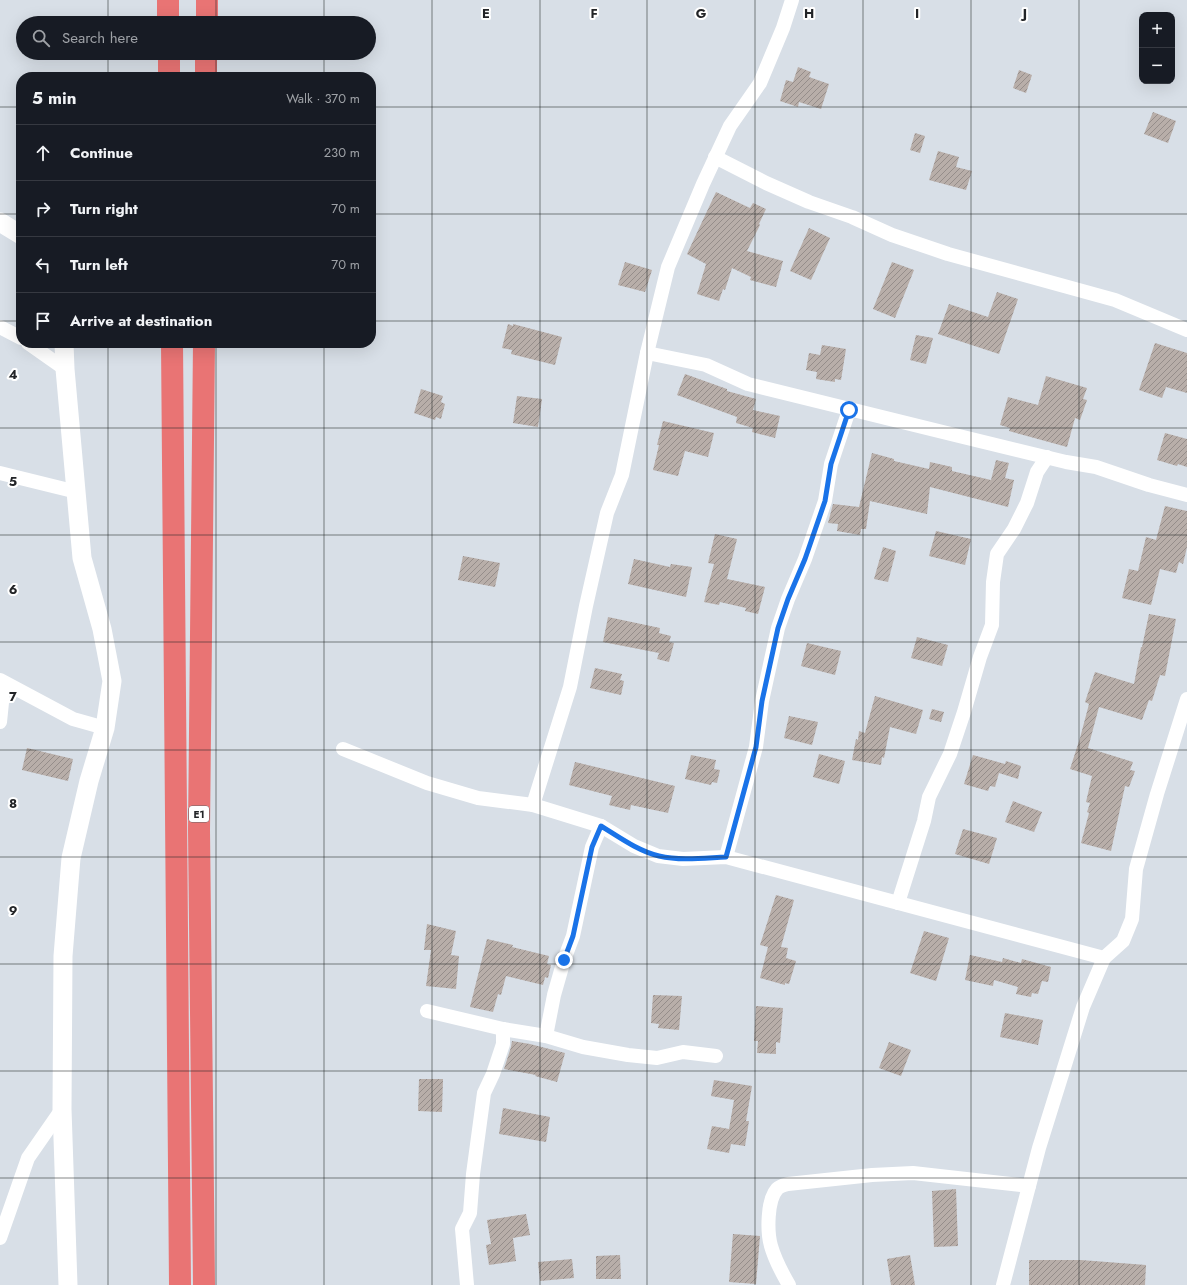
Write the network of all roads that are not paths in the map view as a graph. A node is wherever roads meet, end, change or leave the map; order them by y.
1 (168, 0) edge
2 (207, 0) edge
3 (792, 0) edge
4 (168, 16) edge
5 (207, 16) edge
6 (169, 60) edge
7 (206, 60) edge
8 (169, 72) edge
9 (206, 72) edge
10 (715, 157) junction
11 (0, 222) edge
12 (16, 232) edge
13 (0, 327) edge
14 (1187, 330) edge
15 (16, 335) edge
16 (35, 348) edge
17 (64, 348) edge
18 (172, 348) edge
19 (204, 348) edge
20 (647, 353) junction
21 (65, 369) junction
22 (849, 410) junction
23 (1047, 458) junction
24 (0, 473) edge
25 (77, 492) junction
26 (1187, 495) edge
27 (2, 682) edge
28 (1187, 699) edge
29 (0, 722) edge
30 (105, 728) junction
31 (343, 749) dead end
32 (533, 805) junction
33 (601, 826) junction
34 (726, 857) junction
35 (898, 903) junction
36 (1104, 958) junction
37 (427, 1011) dead end
38 (503, 1029) junction
39 (546, 1036) junction
40 (716, 1056) dead end
41 (62, 1109) junction
42 (1030, 1186) junction
43 (0, 1238) edge
44 (68, 1285) edge
45 (180, 1285) edge
46 (204, 1285) edge
47 (467, 1285) edge
48 (789, 1285) edge
49 (1003, 1285) edge

1 - 4 highway
2 - 5 highway
3 - 10 street
6 - 8 highway
7 - 9 highway
10 - 14 street
10 - 20 street
11 - 12 street
13 - 15 street
16 - 21 street
17 - 21 street
18 - 45 highway, E1
19 - 46 highway, E1
20 - 22 street
20 - 32 street
21 - 25 street
22 - 23 street
22 - 34 street
23 - 26 street
23 - 35 street
24 - 25 street
25 - 30 street
27 - 29 street
27 - 30 street
28 - 36 street
30 - 41 street
31 - 32 street
32 - 33 street
33 - 34 street
33 - 39 street
34 - 35 street
35 - 36 street
36 - 42 street
37 - 38 street
38 - 39 street
38 - 47 street
39 - 40 street
41 - 43 street
41 - 44 street
42 - 48 street
42 - 49 street

